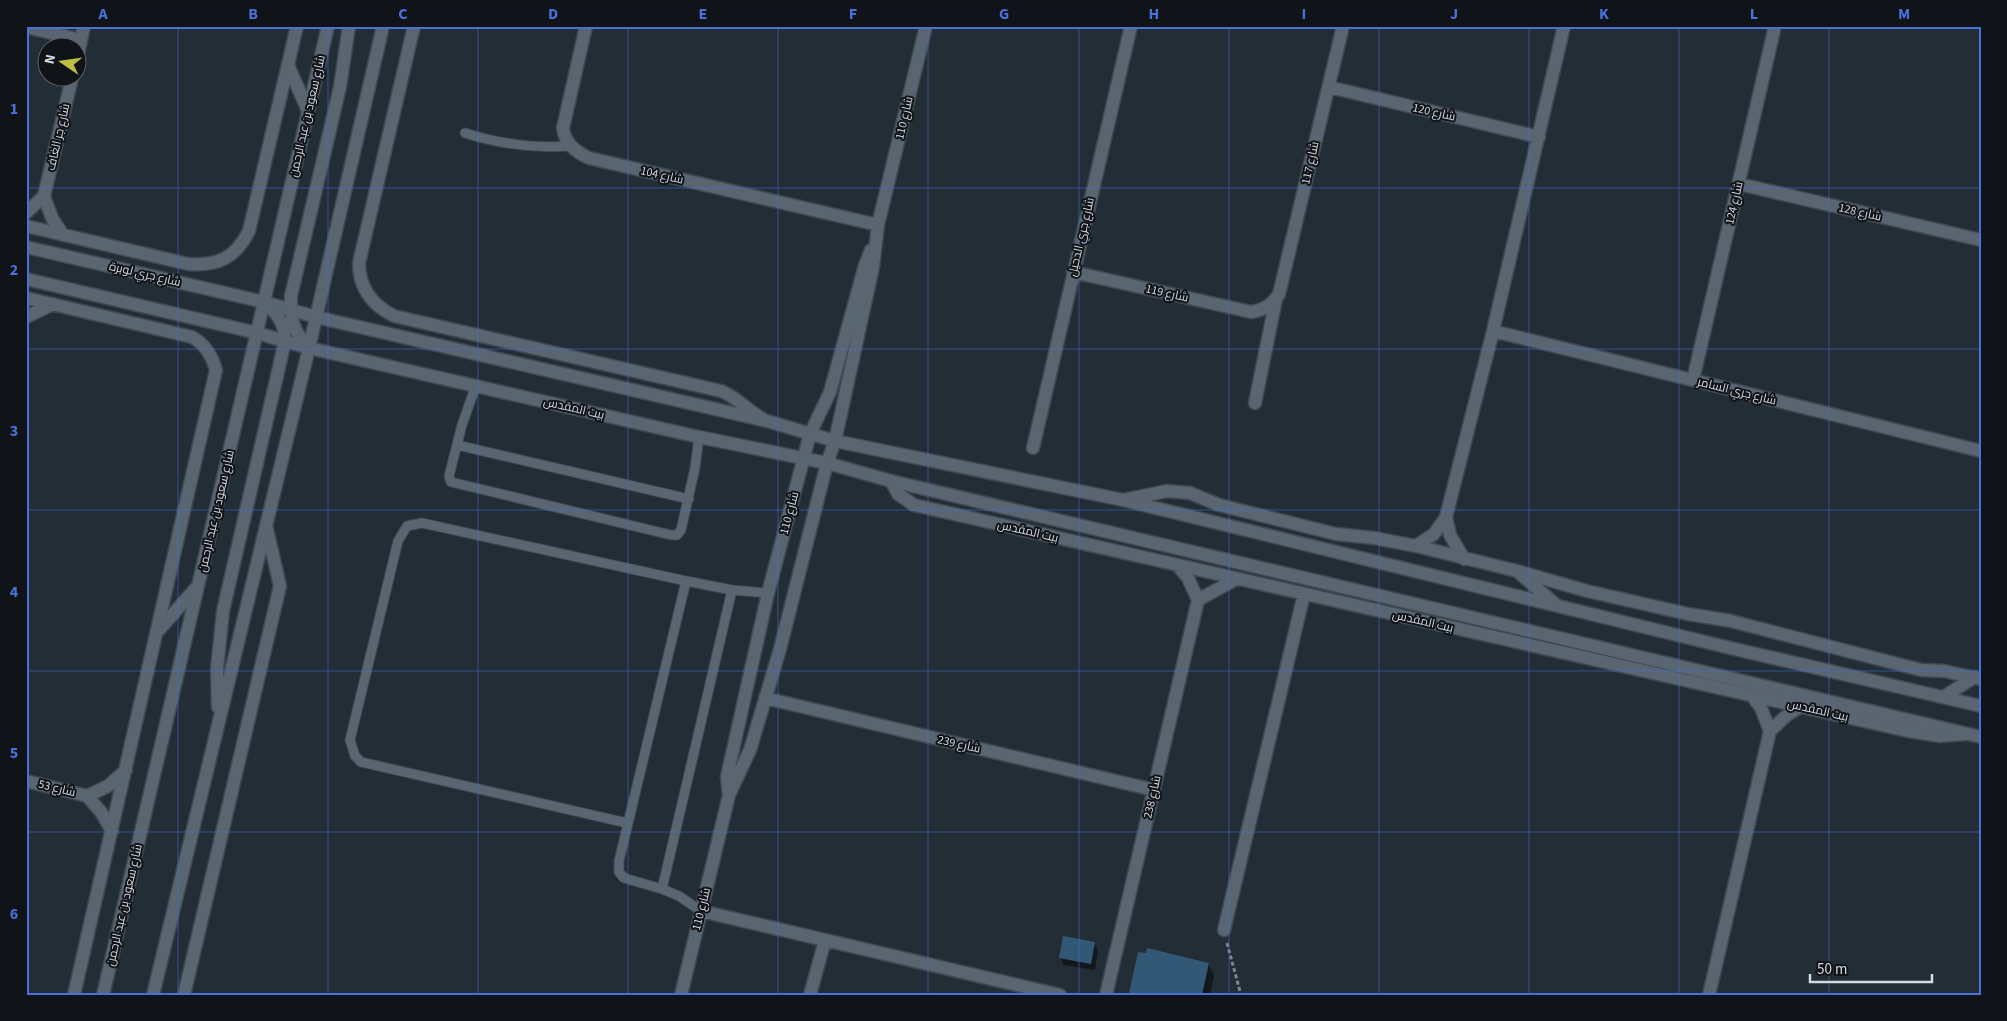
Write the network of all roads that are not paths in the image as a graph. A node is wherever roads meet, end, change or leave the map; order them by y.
1 (297, 26) edge
2 (328, 26) edge
3 (349, 26) edge
4 (383, 26) edge
5 (414, 26) edge
6 (586, 26) edge
7 (1130, 26) edge
8 (1343, 26) edge
9 (1564, 26) edge
10 (1775, 26) edge
11 (26, 27) edge
12 (923, 27) edge
13 (73, 38) edge
14 (288, 65) junction
15 (1328, 87) junction
16 (70, 88) edge
17 (308, 111) junction
18 (465, 133) dead end
19 (1539, 137) junction
20 (570, 146) junction
21 (1739, 184) junction
22 (44, 196) junction
23 (26, 213) edge
24 (26, 226) edge
25 (877, 232) junction
26 (63, 235) junction
27 (1981, 240) edge
28 (26, 247) edge
29 (1073, 272) junction
30 (26, 279) edge
31 (26, 298) edge
32 (1276, 299) junction
33 (264, 302) junction
34 (52, 304) junction
35 (290, 310) junction
36 (26, 317) edge
37 (316, 317) junction
38 (1493, 331) junction
39 (257, 333) junction
40 (285, 341) junction
41 (309, 348) junction
42 (1693, 380) junction
43 (476, 385) junction
44 (1255, 403) dead end
45 (767, 421) junction
46 (810, 434) junction
47 (699, 437) junction
48 (835, 441) junction
49 (457, 445) junction
50 (1034, 448) dead end
51 (1981, 450) edge
52 (803, 459) junction
53 (827, 463) junction
54 (891, 481) junction
55 (689, 499) junction
56 (1123, 500) junction
57 (1446, 517) junction
58 (266, 525) junction
59 (1416, 546) junction
60 (1464, 559) junction
61 (1178, 566) junction
62 (1517, 571) junction
63 (1236, 579) junction
64 (686, 581) junction
65 (198, 586) junction
66 (732, 590) junction
67 (768, 593) junction
68 (1304, 594) junction
69 (1198, 600) junction
70 (1561, 607) junction
71 (158, 631) junction
72 (1693, 669) junction
73 (1978, 678) edge
74 (1682, 679) junction
75 (1752, 696) junction
76 (1943, 697) junction
77 (765, 698) junction
78 (1800, 706) junction
79 (1981, 706) edge
80 (218, 727) junction
81 (1770, 731) junction
82 (1966, 734) junction
83 (1981, 737) edge
84 (126, 770) junction
85 (26, 781) edge
86 (1154, 790) junction
87 (729, 795) junction
88 (87, 796) junction
89 (627, 823) junction
90 (112, 831) junction
91 (662, 889) junction
92 (701, 911) junction
93 (1224, 930) road end
94 (826, 940) junction
95 (74, 995) edge
96 (103, 995) edge
97 (153, 995) edge
98 (184, 995) edge
99 (681, 995) edge
100 (810, 995) edge
101 (1060, 995) edge
102 (1106, 995) edge
103 (1709, 995) edge

1 - 14 street
2 - 17 street, شارع سعود بن عبد الرحمن
3 - 35 street
4 - 37 street
5 - 45 street
6 - 20 street
7 - 29 street, شارع جري الدحيل
8 - 15 street, شارع 117
9 - 19 street
10 - 21 street, شارع 124
11 - 13 street
12 - 25 street, شارع 110
14 - 17 street
14 - 26 street, شارع جري لوبرة
15 - 19 street, شارع 120
15 - 32 street, شارع 117
16 - 22 street, شارع جر الغاف
17 - 33 street, شارع سعود بن عبد الرحمن
18 - 20 lane
19 - 38 street
20 - 25 street, شارع 104
21 - 27 street, شارع 128
21 - 42 street, شارع 124
22 - 23 street
22 - 26 street
24 - 26 street, شارع جري لوبرة
25 - 46 street, شارع 110
25 - 48 street, شارع 110
28 - 33 street, شارع جري لوبرة
29 - 32 street, شارع 119
29 - 50 street, شارع جري الدحيل
30 - 39 street
31 - 34 street
32 - 44 street, شارع 117
33 - 35 street
33 - 39 street, شارع سعود بن عبد الرحمن
33 - 40 street
34 - 36 street
34 - 71 street
35 - 37 street
35 - 41 street
37 - 41 street
37 - 45 street
38 - 42 street, شارع جري السامر
38 - 57 street
39 - 40 street, بيت المقدس
39 - 65 street, شارع سعود بن عبد الرحمن
40 - 41 street, بيت المقدس
40 - 80 street
41 - 43 street, بيت المقدس
41 - 58 street
42 - 51 street, شارع جري السامر
43 - 47 street, بيت المقدس
43 - 49 lane
45 - 46 street
46 - 48 street
46 - 52 street, شارع 110
47 - 52 street, بيت المقدس
47 - 55 lane
48 - 53 street, شارع 110
48 - 56 street
49 - 55 lane
49 - 55 lane
52 - 53 street, بيت المقدس
52 - 67 street, شارع 110
53 - 54 street, بيت المقدس
53 - 77 street, شارع 110
54 - 61 street, بيت المقدس
54 - 72 street, بيت المقدس
56 - 59 street
56 - 70 street
57 - 59 street
57 - 60 street
58 - 80 street
58 - 98 street
59 - 60 street
60 - 62 street
61 - 63 street, بيت المقدس
61 - 69 street
62 - 70 street
62 - 73 street
63 - 68 street, بيت المقدس
63 - 69 street
64 - 66 lane
64 - 89 lane
64 - 89 lane
65 - 71 street
65 - 96 street, شارع سعود بن عبد الرحمن
66 - 67 lane
66 - 91 lane
67 - 87 street, شارع 110
68 - 74 street, بيت المقدس
68 - 93 street
69 - 86 street, شارع 238
70 - 76 street
71 - 84 street
72 - 74 street
72 - 82 street, بيت المقدس
73 - 76 street
74 - 75 street, بيت المقدس
75 - 78 street, بيت المقدس
75 - 81 street
76 - 79 street
77 - 86 street, شارع 239
77 - 87 street, شارع 110
78 - 81 street
78 - 82 street, بيت المقدس
80 - 97 street
81 - 103 street
82 - 83 street, بيت المقدس
84 - 88 street, شارع 53
84 - 90 street
85 - 88 street, شارع 53
86 - 102 street, شارع 238
87 - 92 street, شارع 110
88 - 90 street, شارع 53
89 - 91 lane
90 - 95 street
91 - 92 lane
92 - 94 street
92 - 99 street, شارع 110
94 - 100 street
94 - 101 street

